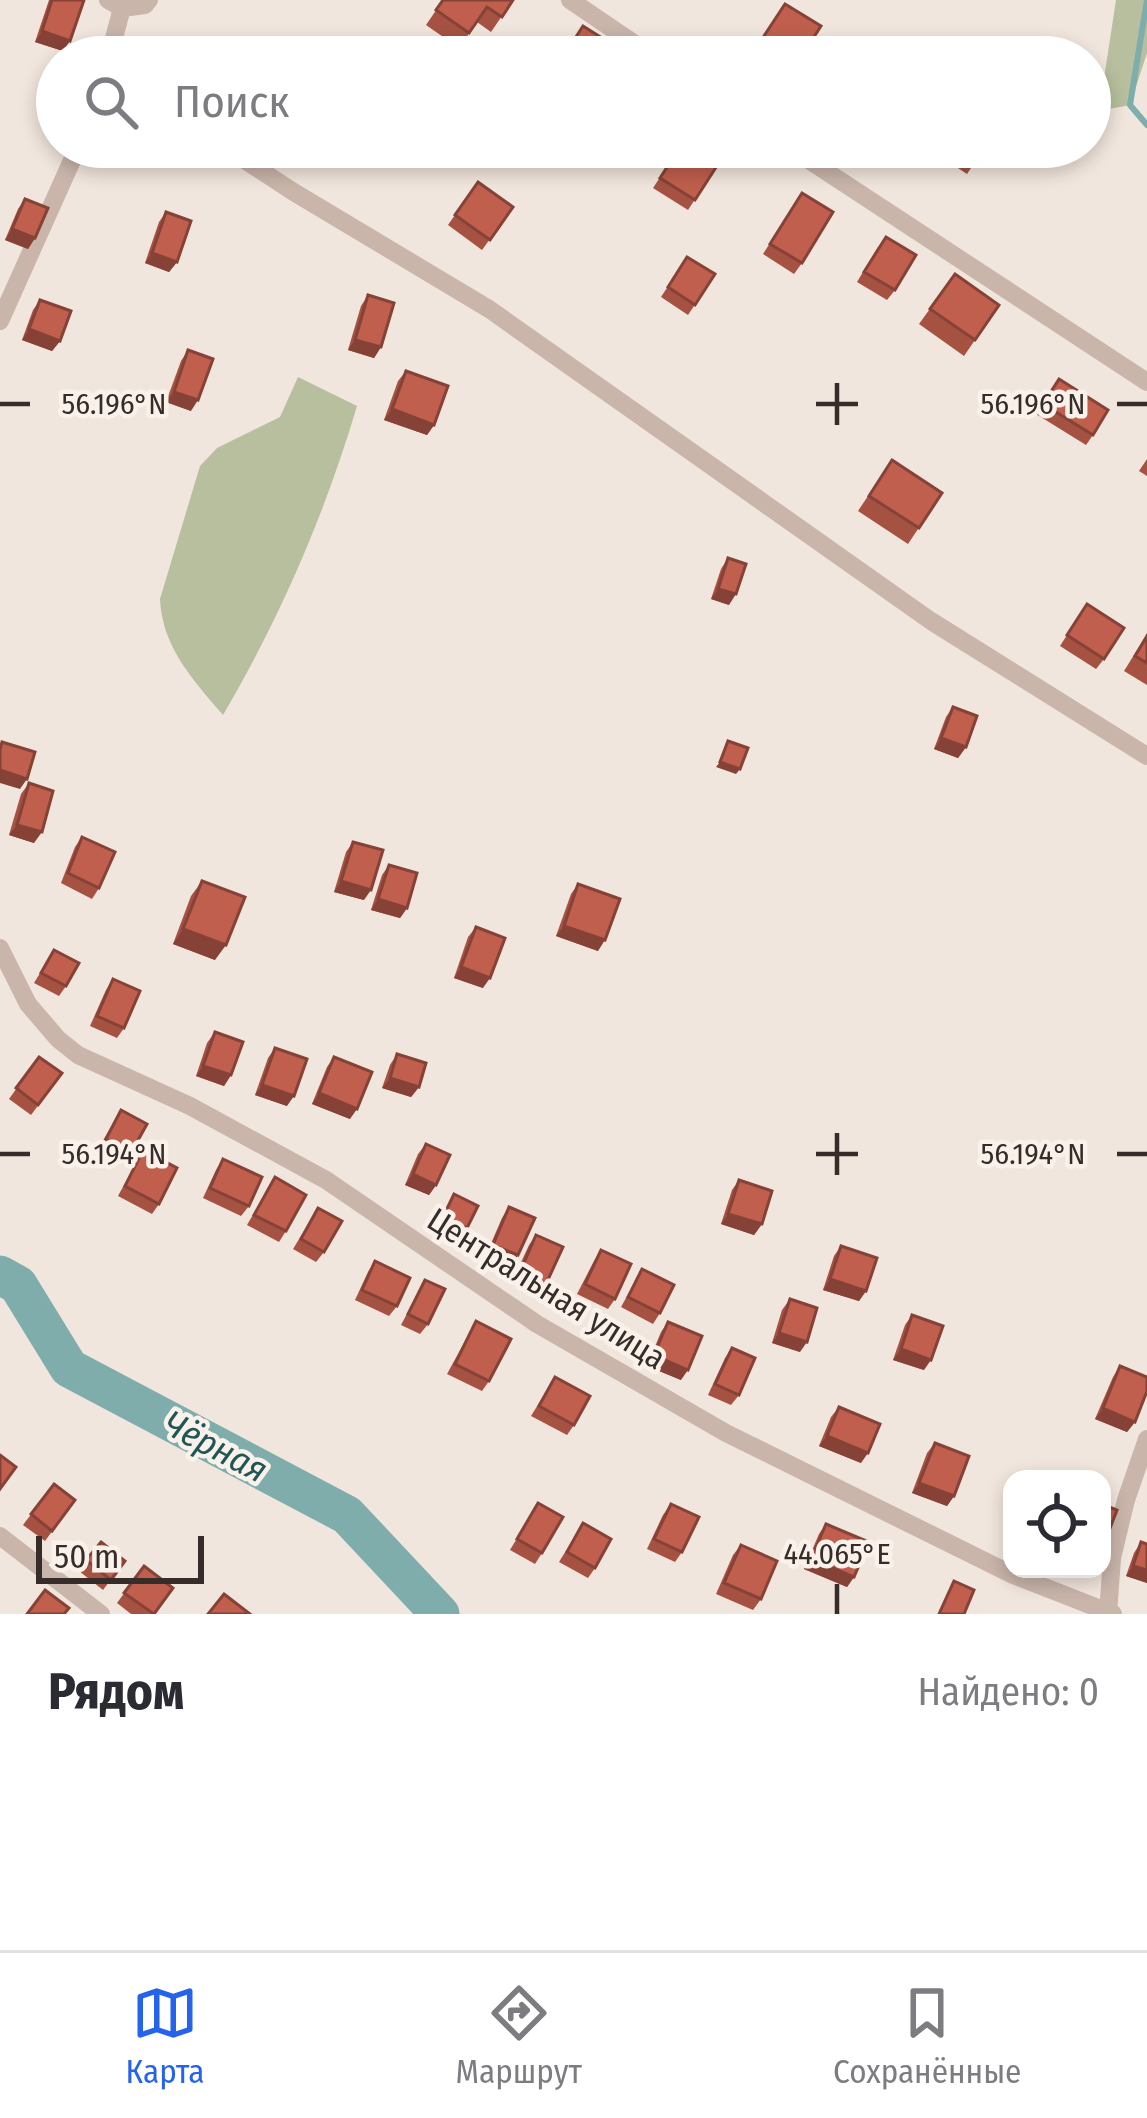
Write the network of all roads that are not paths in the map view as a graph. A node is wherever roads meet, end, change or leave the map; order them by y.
1 (149, 0) edge
2 (570, 0) edge
3 (115, 4) edge
4 (113, 36) edge
5 (623, 36) edge
6 (69, 168) edge
7 (257, 168) edge
8 (821, 168) edge
9 (0, 321) edge
10 (1147, 382) edge
11 (1147, 756) edge
12 (0, 948) edge
13 (1147, 1439) edge
14 (0, 1536) edge
15 (101, 1614) edge
16 (1110, 1614) edge

1 - 3 street
2 - 5 street
3 - 4 street
6 - 9 street
7 - 11 street
8 - 10 street
12 - 16 street, Центральная улица
13 - 16 street
14 - 15 street

